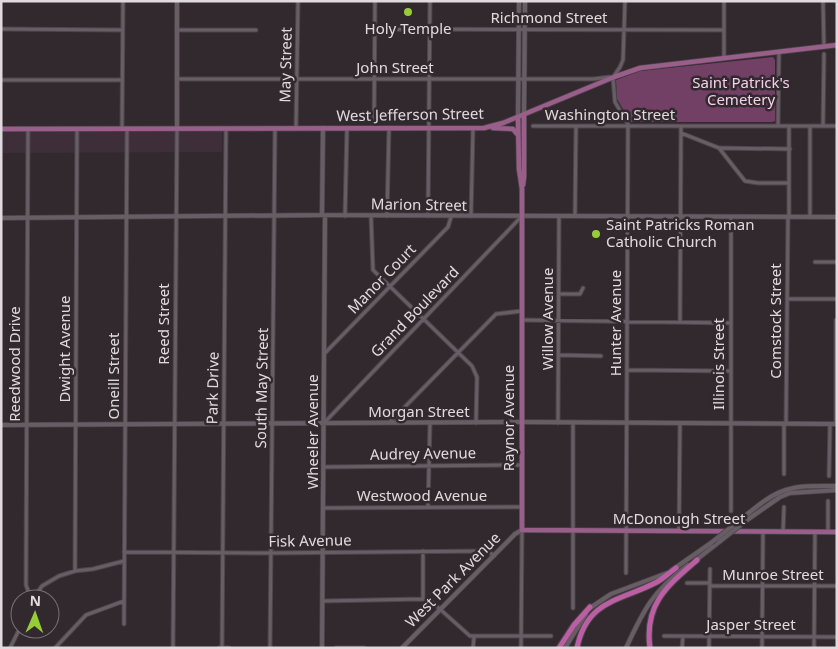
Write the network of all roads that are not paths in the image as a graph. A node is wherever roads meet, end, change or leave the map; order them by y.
1 (123, 1) edge
2 (178, 1) edge
3 (298, 1) edge
4 (375, 1) edge
5 (430, 1) edge
6 (519, 1) edge
7 (525, 1) edge
8 (625, 1) edge
9 (724, 1) edge
10 (823, 1) edge
11 (525, 28) junction
12 (1, 29) edge
13 (375, 29) junction
14 (430, 29) junction
15 (519, 29) junction
16 (624, 29) junction
17 (122, 30) junction
18 (177, 30) junction
19 (256, 30) dead end
20 (724, 30) junction
21 (837, 45) edge
22 (824, 47) junction
23 (779, 52) junction
24 (824, 54) dead end
25 (724, 58) junction
26 (614, 77) junction
27 (177, 79) junction
28 (429, 79) junction
29 (518, 79) junction
30 (524, 79) junction
31 (1, 80) edge
32 (122, 80) junction
33 (297, 80) junction
34 (374, 80) junction
35 (524, 114) junction
36 (518, 117) junction
37 (533, 126) dead end
38 (576, 126) junction
39 (628, 126) junction
40 (681, 126) junction
41 (778, 126) junction
42 (790, 126) junction
43 (810, 126) junction
44 (823, 126) junction
45 (837, 126) edge
46 (78, 128) junction
47 (125, 128) junction
48 (177, 128) junction
49 (226, 128) junction
50 (275, 128) junction
51 (296, 128) junction
52 (323, 128) junction
53 (347, 128) junction
54 (374, 128) junction
55 (389, 128) junction
56 (429, 128) junction
57 (472, 128) junction
58 (484, 128) junction
59 (1, 129) edge
60 (28, 129) junction
61 (681, 133) junction
62 (518, 136) junction
63 (719, 148) junction
64 (790, 149) junction
65 (789, 183) junction
66 (522, 189) junction
67 (175, 216) junction
68 (225, 216) junction
69 (274, 216) junction
70 (324, 216) junction
71 (345, 216) junction
72 (371, 216) junction
73 (387, 216) junction
74 (522, 216) junction
75 (559, 216) junction
76 (575, 216) junction
77 (627, 216) junction
78 (680, 216) junction
79 (428, 217) junction
80 (451, 217) junction
81 (471, 217) junction
82 (731, 217) junction
83 (789, 217) junction
84 (810, 217) junction
85 (837, 217) edge
86 (1, 218) edge
87 (27, 218) junction
88 (77, 218) junction
89 (127, 218) junction
90 (814, 262) dead end
91 (837, 262) edge
92 (390, 287) junction
93 (583, 288) dead end
94 (559, 294) junction
95 (787, 299) junction
96 (837, 299) edge
97 (522, 311) junction
98 (424, 320) junction
99 (522, 320) junction
100 (559, 320) junction
101 (836, 320) edge
102 (627, 321) junction
103 (680, 322) junction
104 (730, 323) junction
105 (458, 352) junction
106 (324, 353) junction
107 (558, 355) junction
108 (601, 356) dead end
109 (627, 370) junction
110 (730, 371) junction
111 (522, 422) junction
112 (558, 422) junction
113 (272, 423) junction
114 (324, 423) junction
115 (390, 423) junction
116 (430, 423) junction
117 (476, 423) junction
118 (573, 423) junction
119 (626, 423) junction
120 (680, 423) junction
121 (1, 424) edge
122 (26, 424) junction
123 (76, 424) junction
124 (125, 424) junction
125 (174, 424) junction
126 (224, 424) junction
127 (731, 424) junction
128 (785, 424) junction
129 (830, 424) junction
130 (837, 424) edge
131 (429, 465) junction
132 (522, 465) junction
133 (324, 467) junction
134 (784, 474) dead end
135 (829, 476) dead end
136 (837, 485) edge
137 (837, 490) edge
138 (828, 501) dead end
139 (428, 507) junction
140 (522, 507) junction
141 (784, 507) dead end
142 (323, 508) junction
143 (731, 512) dead end
144 (522, 530) junction
145 (574, 530) junction
146 (626, 531) junction
147 (679, 531) junction
148 (763, 532) junction
149 (783, 532) junction
150 (815, 532) junction
151 (828, 532) junction
152 (837, 532) edge
153 (423, 551) junction
154 (124, 552) junction
155 (173, 552) junction
156 (323, 552) junction
157 (222, 553) junction
158 (271, 553) junction
159 (494, 556) junction
160 (697, 560) junction
161 (124, 561) junction
162 (676, 568) junction
163 (710, 569) dead end
164 (75, 570) junction
165 (626, 573) dead end
166 (687, 583) dead end
167 (710, 584) junction
168 (762, 586) junction
169 (815, 586) junction
170 (837, 586) edge
171 (28, 589) edge
172 (40, 589) edge
173 (423, 599) junction
174 (323, 600) junction
175 (124, 601) junction
176 (590, 607) junction
177 (573, 608) dead end
178 (440, 610) junction
179 (124, 624) dead end
180 (521, 636) junction
181 (551, 636) dead end
182 (664, 636) dead end
183 (683, 636) junction
184 (709, 636) junction
185 (762, 636) junction
186 (474, 637) junction
187 (814, 637) junction
188 (837, 637) edge
189 (472, 647) edge
190 (55, 648) edge
191 (173, 648) edge
192 (220, 648) edge
193 (229, 648) edge
194 (270, 648) edge
195 (322, 648) edge
196 (336, 648) edge
197 (364, 648) edge
198 (402, 648) edge
199 (521, 648) edge
200 (559, 648) edge
201 (565, 648) edge
202 (577, 648) edge
203 (626, 648) edge
204 (650, 648) edge
205 (682, 648) edge
206 (709, 648) edge
207 (762, 648) edge
208 (814, 648) edge

1 - 17 street, Oneill Street
2 - 18 street, Reed Street
3 - 33 street, May Street
4 - 13 street
5 - 14 street
6 - 15 street
7 - 11 street
8 - 16 street
9 - 20 street
10 - 22 street
11 - 15 street, Richmond Street
11 - 16 street, Richmond Street
11 - 30 street
12 - 17 street
13 - 14 street, Richmond Street
13 - 34 street
14 - 15 street, Richmond Street
14 - 28 street
15 - 29 street
16 - 20 street, Richmond Street
16 - 26 street
17 - 32 street, Oneill Street
18 - 19 street
18 - 27 street, Reed Street
20 - 25 street
21 - 22 main road, West Jefferson Street
22 - 23 main road, West Jefferson Street
23 - 25 main road, West Jefferson Street
23 - 41 street
24 - 44 street
25 - 26 main road, West Jefferson Street
26 - 30 street, John Street
26 - 35 main road, West Jefferson Street
26 - 39 street, Hunter Avenue
27 - 33 street, John Street
27 - 48 street, Reed Street
28 - 29 street, John Street
28 - 34 street, John Street
28 - 56 street
29 - 30 street, John Street
29 - 36 street
30 - 35 street
31 - 32 street
32 - 47 street, Oneill Street
33 - 34 street, John Street
33 - 51 street, May Street
34 - 54 street
35 - 36 main road, West Jefferson Street
35 - 66 main road, Raynor Avenue
36 - 58 main road, West Jefferson Street
36 - 62 main road, Raynor Avenue
37 - 38 street, Washington Street
38 - 39 street, Washington Street
38 - 76 street
39 - 40 street, Washington Street
39 - 77 street, Hunter Avenue
40 - 41 street, Washington Street
40 - 61 street
41 - 42 street, Washington Street
42 - 43 street, Washington Street
42 - 64 street, Comstock Street
43 - 44 street, Washington Street
43 - 84 street
44 - 45 street, Washington Street
46 - 47 main road, West Jefferson Street
46 - 60 main road, West Jefferson Street
46 - 88 street, Dwight Avenue
47 - 48 main road, West Jefferson Street
47 - 89 street, Oneill Street
48 - 49 main road, West Jefferson Street
48 - 67 street, Reed Street
49 - 50 main road, West Jefferson Street
49 - 68 street, Park Drive
50 - 51 main road, West Jefferson Street
50 - 69 street, South May Street
51 - 52 main road, West Jefferson Street
52 - 53 main road, West Jefferson Street
52 - 70 street, Wheeler Avenue
53 - 54 main road, West Jefferson Street
53 - 71 street
54 - 55 main road, West Jefferson Street
55 - 56 main road, West Jefferson Street
55 - 73 street
56 - 57 main road, West Jefferson Street
56 - 79 street
57 - 58 main road, West Jefferson Street
57 - 81 street
58 - 62 main road
59 - 60 main road, West Jefferson Street
60 - 87 street, Reedwood Drive
61 - 63 street
61 - 78 street
62 - 66 main road, Raynor Avenue
63 - 64 street
63 - 65 street
64 - 65 street, Comstock Street
65 - 83 street, Comstock Street
66 - 74 main road, Raynor Avenue
67 - 68 street, Marion Street
67 - 89 street, Marion Street
67 - 125 street, Reed Street
68 - 69 street, Marion Street
68 - 126 street, Park Drive
69 - 70 street, Marion Street
69 - 113 street, South May Street
70 - 71 street, Marion Street
70 - 106 street, Wheeler Avenue
71 - 72 street, Marion Street
72 - 73 street, Marion Street
72 - 92 street
73 - 79 street, Marion Street
74 - 75 street, Marion Street
74 - 81 street, Marion Street
74 - 97 main road, Raynor Avenue
74 - 98 street, Grand Boulevard
75 - 76 street, Marion Street
75 - 94 street, Willow Avenue
76 - 77 street, Marion Street
77 - 78 street, Marion Street
77 - 102 street, Hunter Avenue
78 - 82 street, Marion Street
78 - 103 street
79 - 80 street, Marion Street
80 - 81 street, Marion Street
80 - 92 street, Manor Court
82 - 83 street, Marion Street
82 - 104 street, Illinois Street
83 - 84 street, Marion Street
83 - 95 street, Comstock Street
84 - 85 street, Marion Street
86 - 87 street, Marion Street
87 - 88 street, Marion Street
87 - 122 street, Reedwood Drive
88 - 89 street, Marion Street
88 - 123 street, Dwight Avenue
89 - 124 street, Oneill Street
90 - 91 street
92 - 98 street
92 - 106 street, Manor Court
93 - 94 street
94 - 100 street, Willow Avenue
95 - 96 street
95 - 128 street, Comstock Street
97 - 99 main road, Raynor Avenue
97 - 105 street
98 - 105 street
98 - 114 street, Grand Boulevard
99 - 100 street
99 - 111 main road, Raynor Avenue
100 - 102 street
100 - 107 street, Willow Avenue
101 - 130 street
102 - 103 street
102 - 109 street, Hunter Avenue
103 - 104 street
104 - 110 street, Illinois Street
105 - 115 street
105 - 117 street
106 - 114 street, Wheeler Avenue
107 - 108 street
107 - 112 street, Willow Avenue
109 - 110 street
109 - 119 street, Hunter Avenue
110 - 127 street, Illinois Street
111 - 112 street, Morgan Street
111 - 117 street, Morgan Street
111 - 132 main road, Raynor Avenue
112 - 118 street, Morgan Street
113 - 114 street, Morgan Street
113 - 126 street, Morgan Street
113 - 158 street, South May Street
114 - 115 street, Morgan Street
114 - 133 street, Wheeler Avenue
115 - 116 street, Morgan Street
116 - 117 street, Morgan Street
116 - 131 street
118 - 119 street, Morgan Street
118 - 145 street
119 - 120 street, Morgan Street
119 - 146 street, Hunter Avenue
120 - 127 street, Morgan Street
120 - 147 street
121 - 122 street, Morgan Street
122 - 123 street, Morgan Street
122 - 171 street, Reedwood Drive
123 - 124 street, Morgan Street
123 - 164 street, Dwight Avenue
124 - 125 street, Morgan Street
124 - 154 street, Oneill Street
125 - 126 street, Morgan Street
125 - 155 street, Reed Street
126 - 157 street, Park Drive
127 - 128 street, Morgan Street
127 - 143 street, Illinois Street
128 - 129 street, Morgan Street
128 - 134 street, Comstock Street
129 - 130 street, Morgan Street
129 - 135 street
131 - 132 street, Audrey Avenue
131 - 133 street, Audrey Avenue
131 - 139 street
132 - 140 main road, Raynor Avenue
133 - 142 street, Wheeler Avenue
136 - 162 street, bridge
137 - 160 street, bridge
138 - 151 street
139 - 140 street, Westwood Avenue
139 - 142 street, Westwood Avenue
140 - 144 main road, Raynor Avenue
141 - 149 street
142 - 156 street, Wheeler Avenue
144 - 145 main road, McDonough Street
144 - 159 street, West Park Avenue
144 - 180 street, Raynor Avenue
145 - 146 main road, McDonough Street
145 - 177 street
146 - 147 main road, McDonough Street
146 - 165 street, Hunter Avenue
147 - 148 main road, McDonough Street
148 - 149 main road, McDonough Street
148 - 168 street
149 - 150 main road, McDonough Street
150 - 151 main road, McDonough Street
150 - 169 street
151 - 152 main road, McDonough Street
153 - 156 street, Fisk Avenue
153 - 159 street, Fisk Avenue
153 - 173 street
154 - 155 street, Fisk Avenue
154 - 161 street, Oneill Street
155 - 157 street, Fisk Avenue
155 - 191 street, Reed Street
156 - 158 street, Fisk Avenue
156 - 174 street, Wheeler Avenue
157 - 158 street, Fisk Avenue
157 - 192 street, Park Drive
158 - 194 street, South May Street
159 - 178 street, West Park Avenue
160 - 203 street
160 - 204 highway
161 - 164 street
161 - 175 street, Oneill Street
162 - 176 street
162 - 202 highway
163 - 167 street
164 - 172 street
166 - 167 street, Munroe Street
167 - 168 street, Munroe Street
167 - 184 street
168 - 169 street, Munroe Street
168 - 185 street
169 - 170 street, Munroe Street
169 - 187 street
173 - 174 street
173 - 178 street
174 - 195 street, Wheeler Avenue
175 - 179 street, Oneill Street
175 - 190 street
176 - 200 highway
176 - 201 street
178 - 186 street
178 - 198 street, West Park Avenue
180 - 181 street
180 - 186 street
180 - 199 street, Raynor Avenue
182 - 183 street, Jasper Street
183 - 184 street, Jasper Street
183 - 205 street
184 - 185 street, Jasper Street
184 - 206 street
185 - 187 street, Jasper Street
185 - 207 street
186 - 189 street
187 - 188 street, Jasper Street
187 - 208 street
192 - 193 street
196 - 197 street

